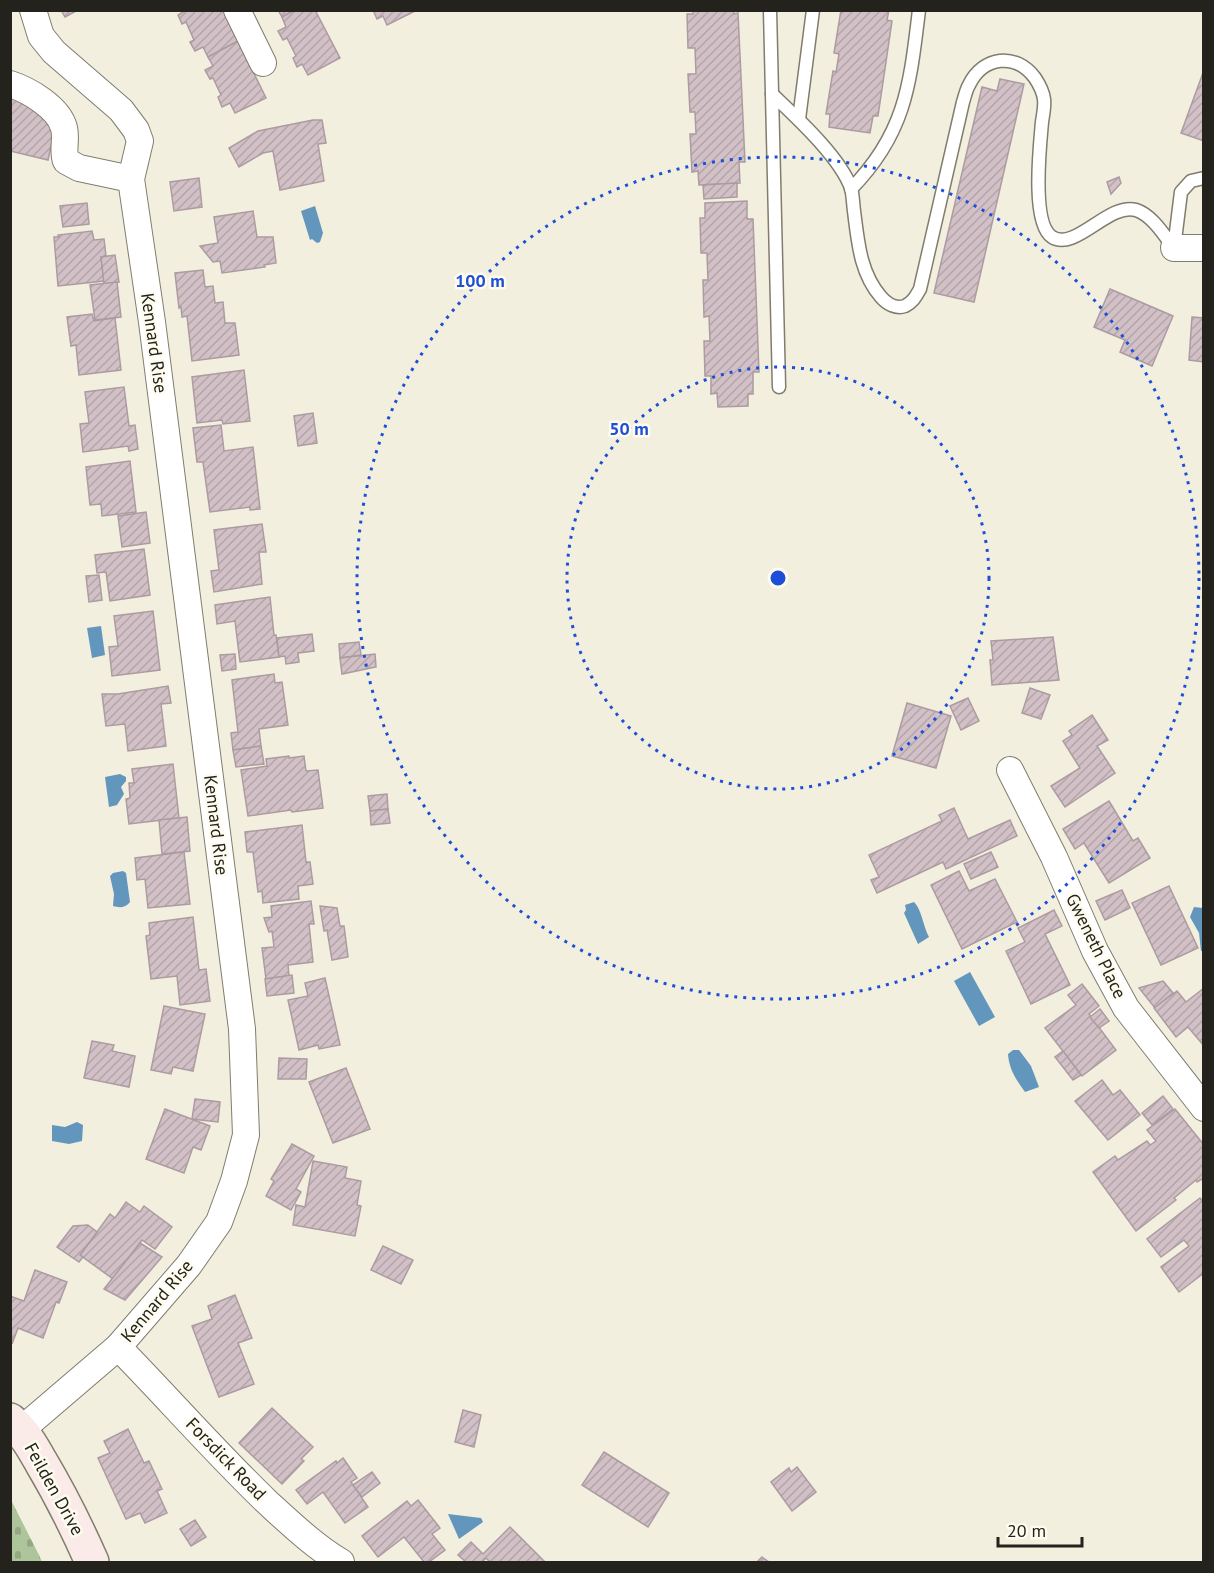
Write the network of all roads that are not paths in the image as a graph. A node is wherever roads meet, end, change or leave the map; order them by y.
1 (33, 10) edge
2 (237, 10) edge
3 (770, 10) edge
4 (813, 10) edge
5 (919, 10) edge
6 (263, 63) dead end
7 (10, 84) edge
8 (772, 94) junction
9 (799, 119) junction
10 (1203, 178) edge
11 (130, 179) junction
12 (851, 189) junction
13 (1174, 248) junction
14 (1203, 248) edge
15 (780, 387) dead end
16 (1010, 770) dead end
17 (1203, 1108) edge
18 (118, 1347) junction
19 (16, 1425) edge
20 (92, 1563) edge
21 (341, 1563) edge

1 - 11 street, Kennard Rise
2 - 6 street
3 - 8 lane
4 - 9 lane
5 - 12 lane
7 - 11 street
8 - 9 lane
8 - 15 lane
9 - 12 lane
10 - 13 lane
11 - 18 street, Kennard Rise
12 - 13 lane
13 - 14 street
16 - 17 street, Gweneth Place
18 - 19 street, Kennard Rise
18 - 21 street, Forsdick Road
19 - 20 street, Feilden Drive

